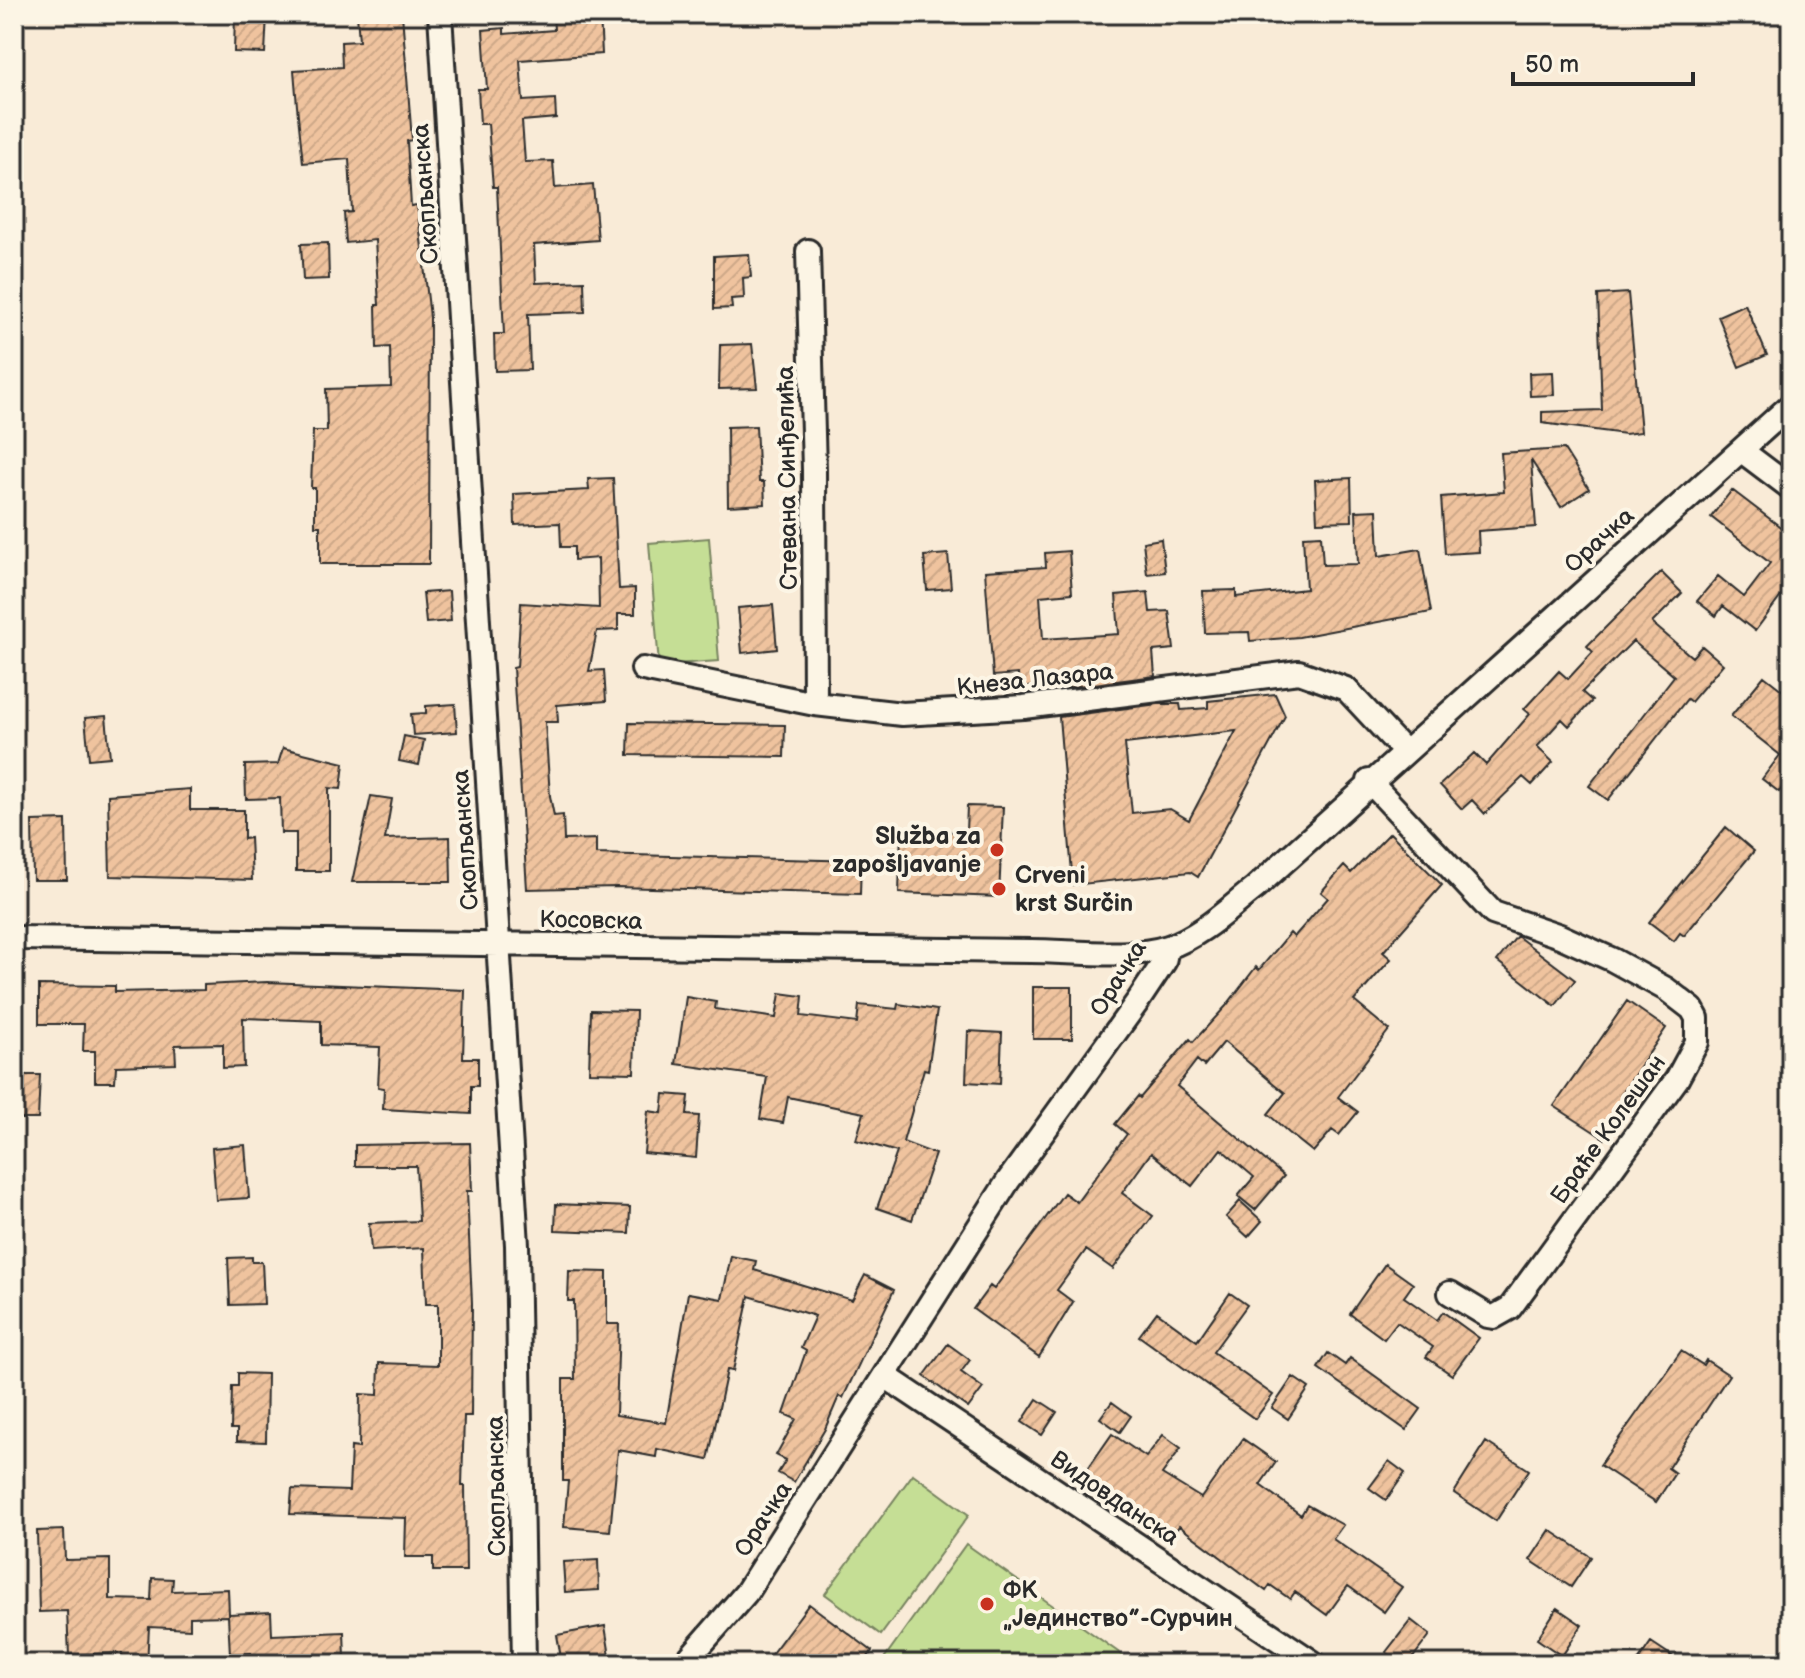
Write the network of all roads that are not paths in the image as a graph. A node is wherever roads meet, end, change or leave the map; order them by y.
1 (440, 14) edge
2 (808, 251) dead end
3 (1791, 405) edge
4 (1742, 451) junction
5 (1791, 488) edge
6 (643, 669) dead end
7 (815, 704) junction
8 (1403, 750) junction
9 (1369, 781) junction
10 (14, 938) edge
11 (498, 945) junction
12 (1167, 948) junction
13 (1450, 1293) dead end
14 (885, 1376) junction
15 (524, 1664) edge
16 (684, 1664) edge
17 (1315, 1664) edge

1 - 11 street, Скопљанска
2 - 7 street, Стевана Синђелића
3 - 4 street, Орачка
4 - 5 street
4 - 8 street, Орачка
6 - 7 street, Кнеза Лазара
7 - 8 street, Кнеза Лазара
8 - 9 street, Орачка
9 - 12 street, Орачка
9 - 13 street, Браће Колешан
10 - 11 street, Косовска
11 - 12 street, Косовска
11 - 15 street, Скопљанска
12 - 14 street, Орачка
14 - 16 street, Орачка
14 - 17 street, Видовданска

